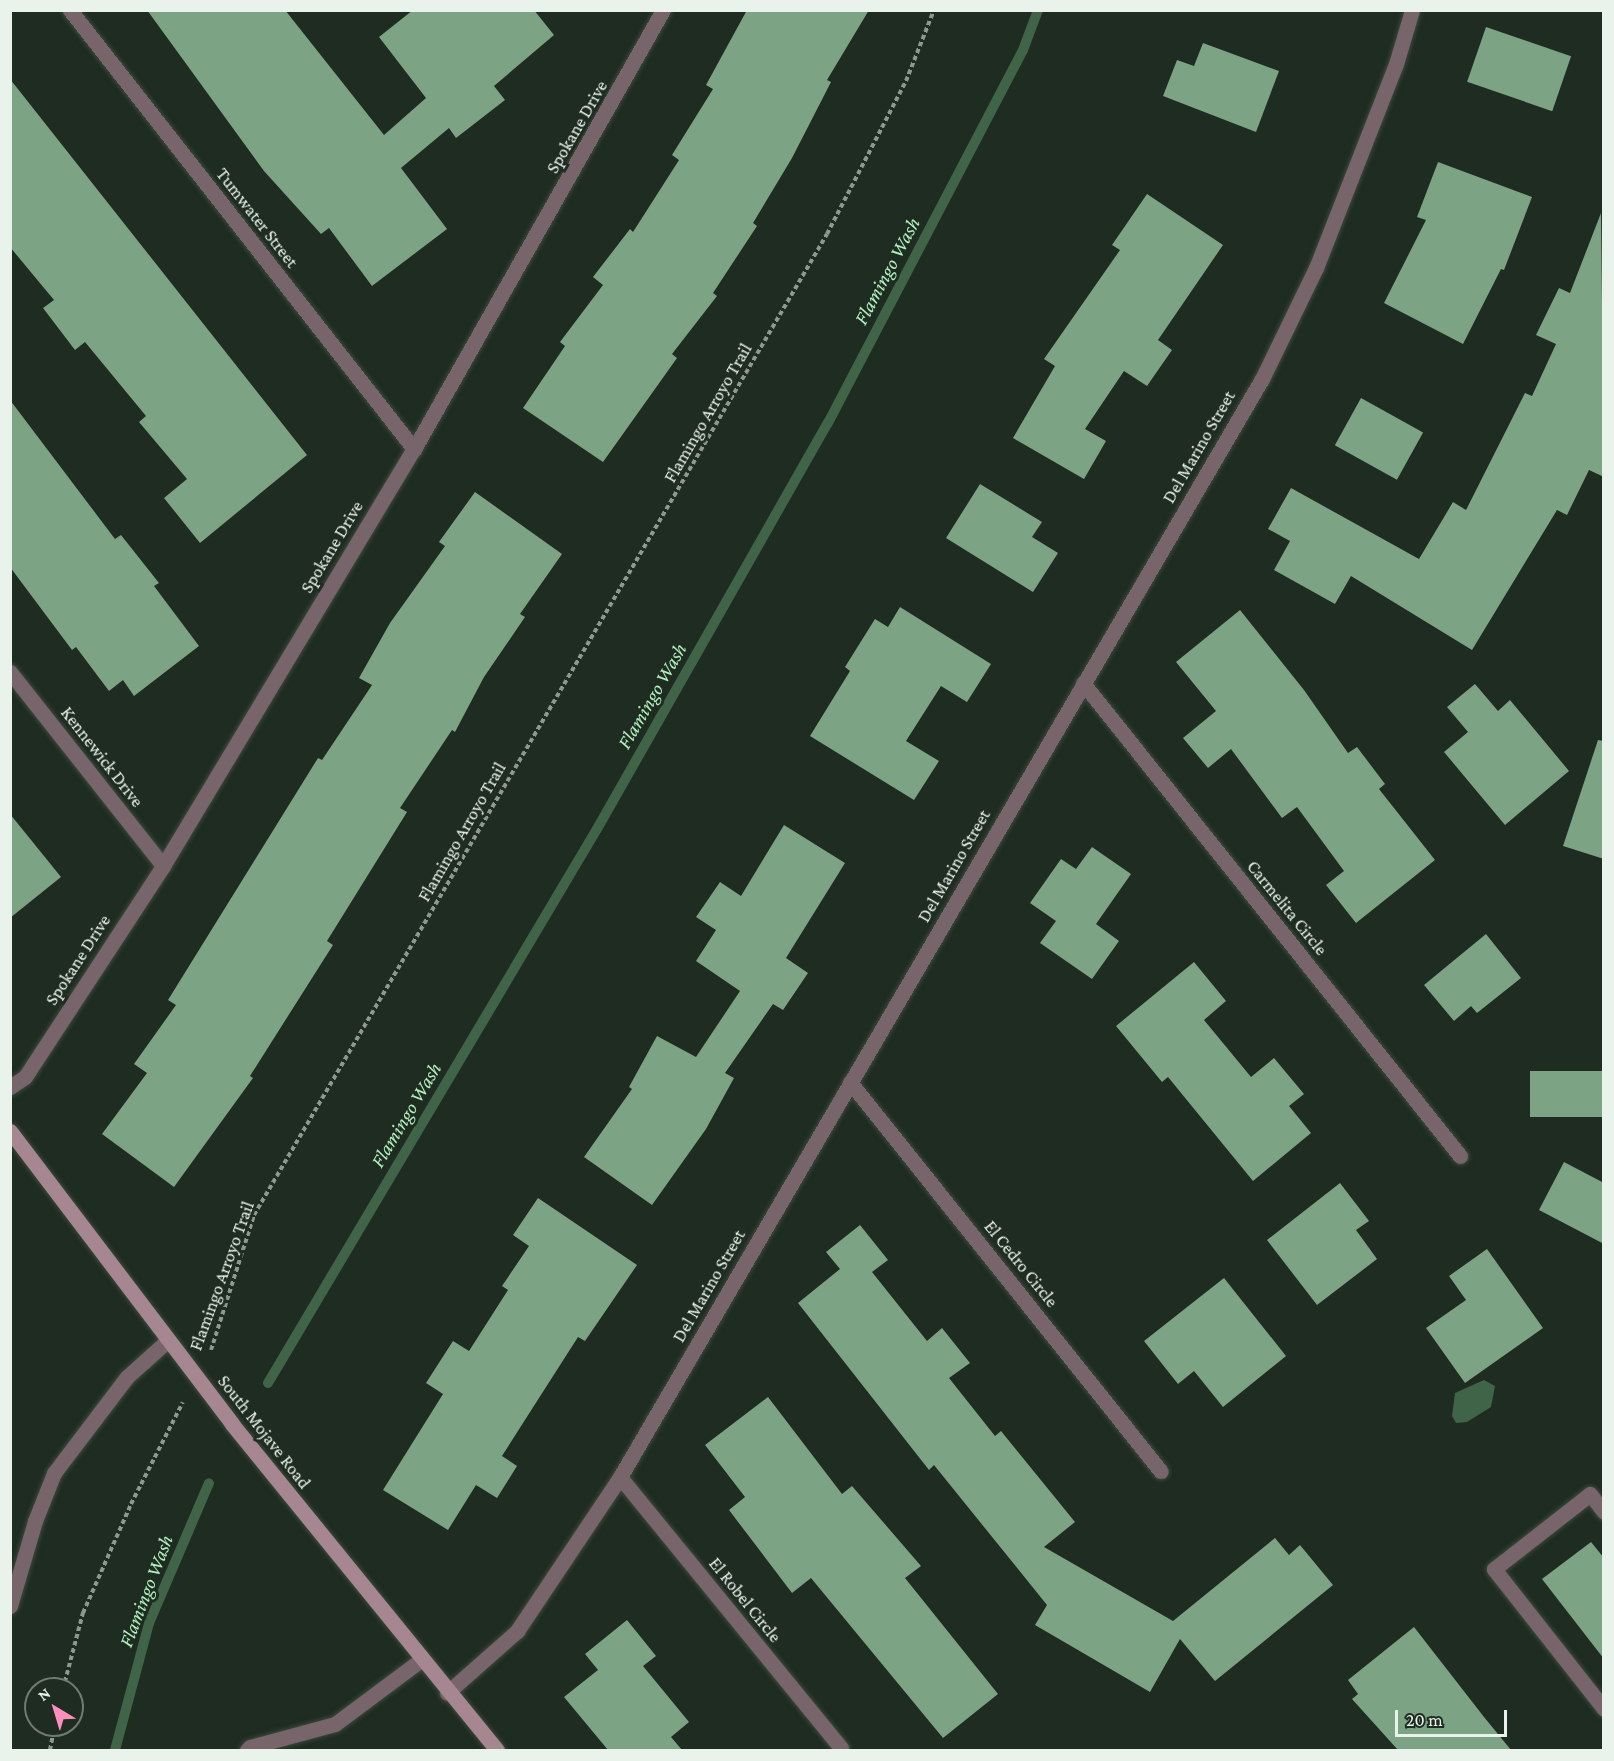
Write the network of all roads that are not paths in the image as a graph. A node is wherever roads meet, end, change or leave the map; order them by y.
1 (70, 10) edge
2 (663, 10) edge
3 (1412, 10) edge
4 (414, 449) junction
5 (10, 672) edge
6 (1083, 683) junction
7 (163, 866) junction
8 (850, 1082) junction
9 (10, 1087) edge
10 (10, 1131) edge
11 (1460, 1156) dead end
12 (167, 1341) junction
13 (1161, 1471) dead end
14 (620, 1477) junction
15 (1604, 1512) edge
16 (10, 1606) edge
17 (421, 1660) junction
18 (447, 1693) junction
19 (1604, 1709) edge
20 (841, 1748) dead end
21 (247, 1750) edge
22 (497, 1750) edge

1 - 4 street, Tumwater Street
2 - 4 street, Spokane Drive
3 - 6 street, Del Marino Street
4 - 7 street, Spokane Drive
5 - 7 street, Kennewick Drive
6 - 8 street, Del Marino Street
6 - 11 street, Carmelita Circle
7 - 9 street, Spokane Drive
8 - 13 street, El Cedro Circle
8 - 14 street, Del Marino Street
10 - 12 street, South Mojave Road
12 - 16 street
12 - 17 street, South Mojave Road
14 - 18 street, Del Marino Street
14 - 20 street, El Robel Circle
15 - 19 street
17 - 18 street, South Mojave Road
17 - 21 street
18 - 22 street, South Mojave Road

